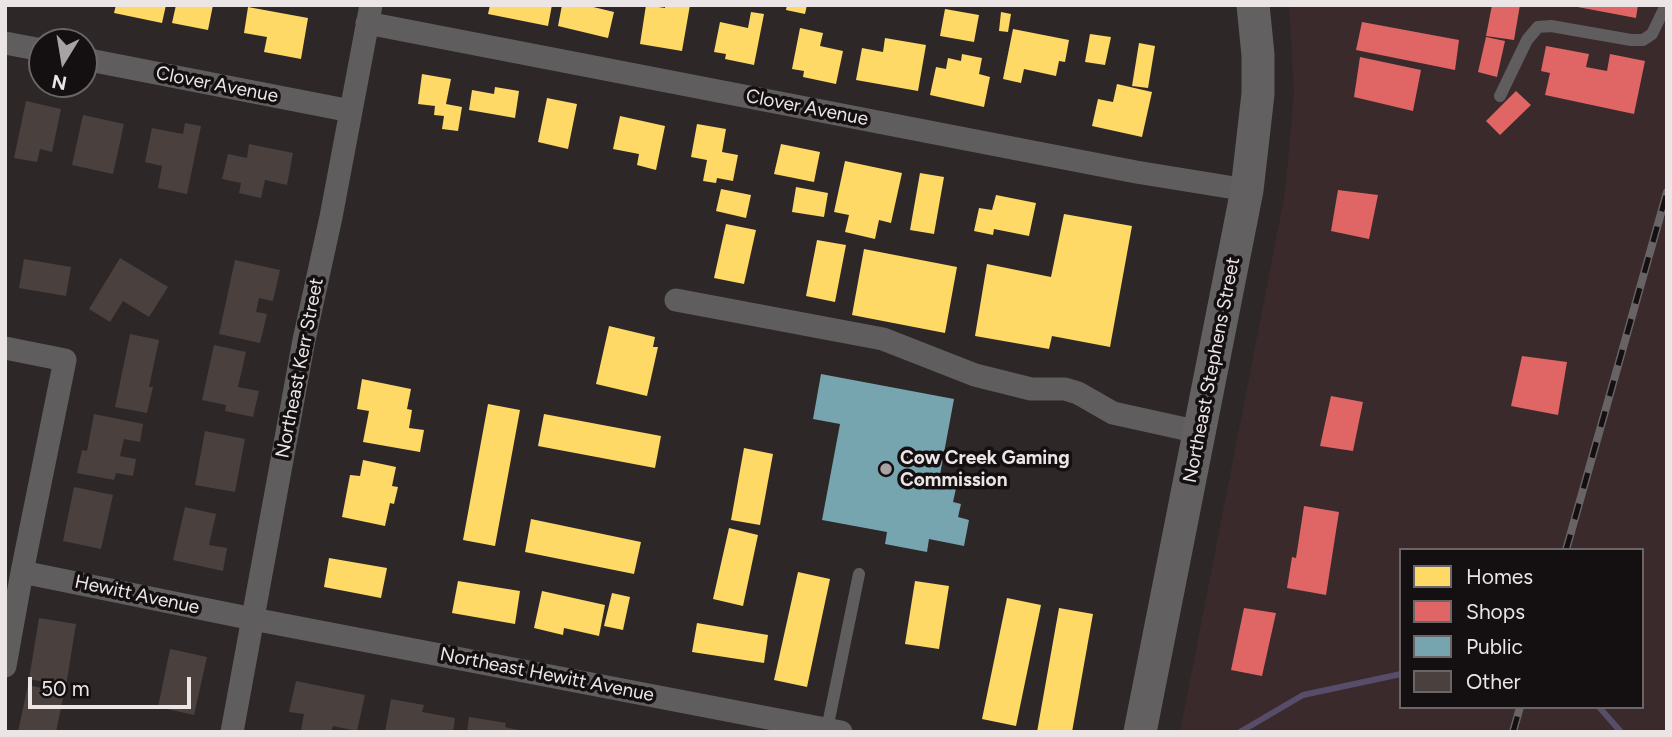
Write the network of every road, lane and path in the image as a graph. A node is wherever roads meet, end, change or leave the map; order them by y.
1 (1253, 5) edge
2 (1666, 5) edge
3 (369, 14) edge
4 (5, 43) edge
5 (28, 47) edge
6 (98, 62) edge
7 (1500, 96) dead end
8 (351, 111) junction
9 (1247, 190) junction
10 (676, 300) dead end
11 (5, 348) edge
12 (1199, 432) junction
13 (22, 572) junction
14 (859, 574) dead end
15 (253, 619) junction
16 (5, 666) edge
17 (834, 730) edge
18 (232, 732) edge
19 (1140, 732) edge

1 - 9 main road, Northeast Stephens Street
2 - 7 lane
3 - 8 street, Northeast Kerr Street
3 - 9 street, Clover Avenue
4 - 5 street
6 - 8 street, Clover Avenue
8 - 15 street, Northeast Kerr Street
9 - 12 main road, Northeast Stephens Street
10 - 12 street
11 - 13 street
12 - 19 main road, Northeast Stephens Street
13 - 15 street, Hewitt Avenue
13 - 16 street
14 - 17 lane
15 - 17 street, Northeast Hewitt Avenue
15 - 18 street, Northeast Kerr Street

